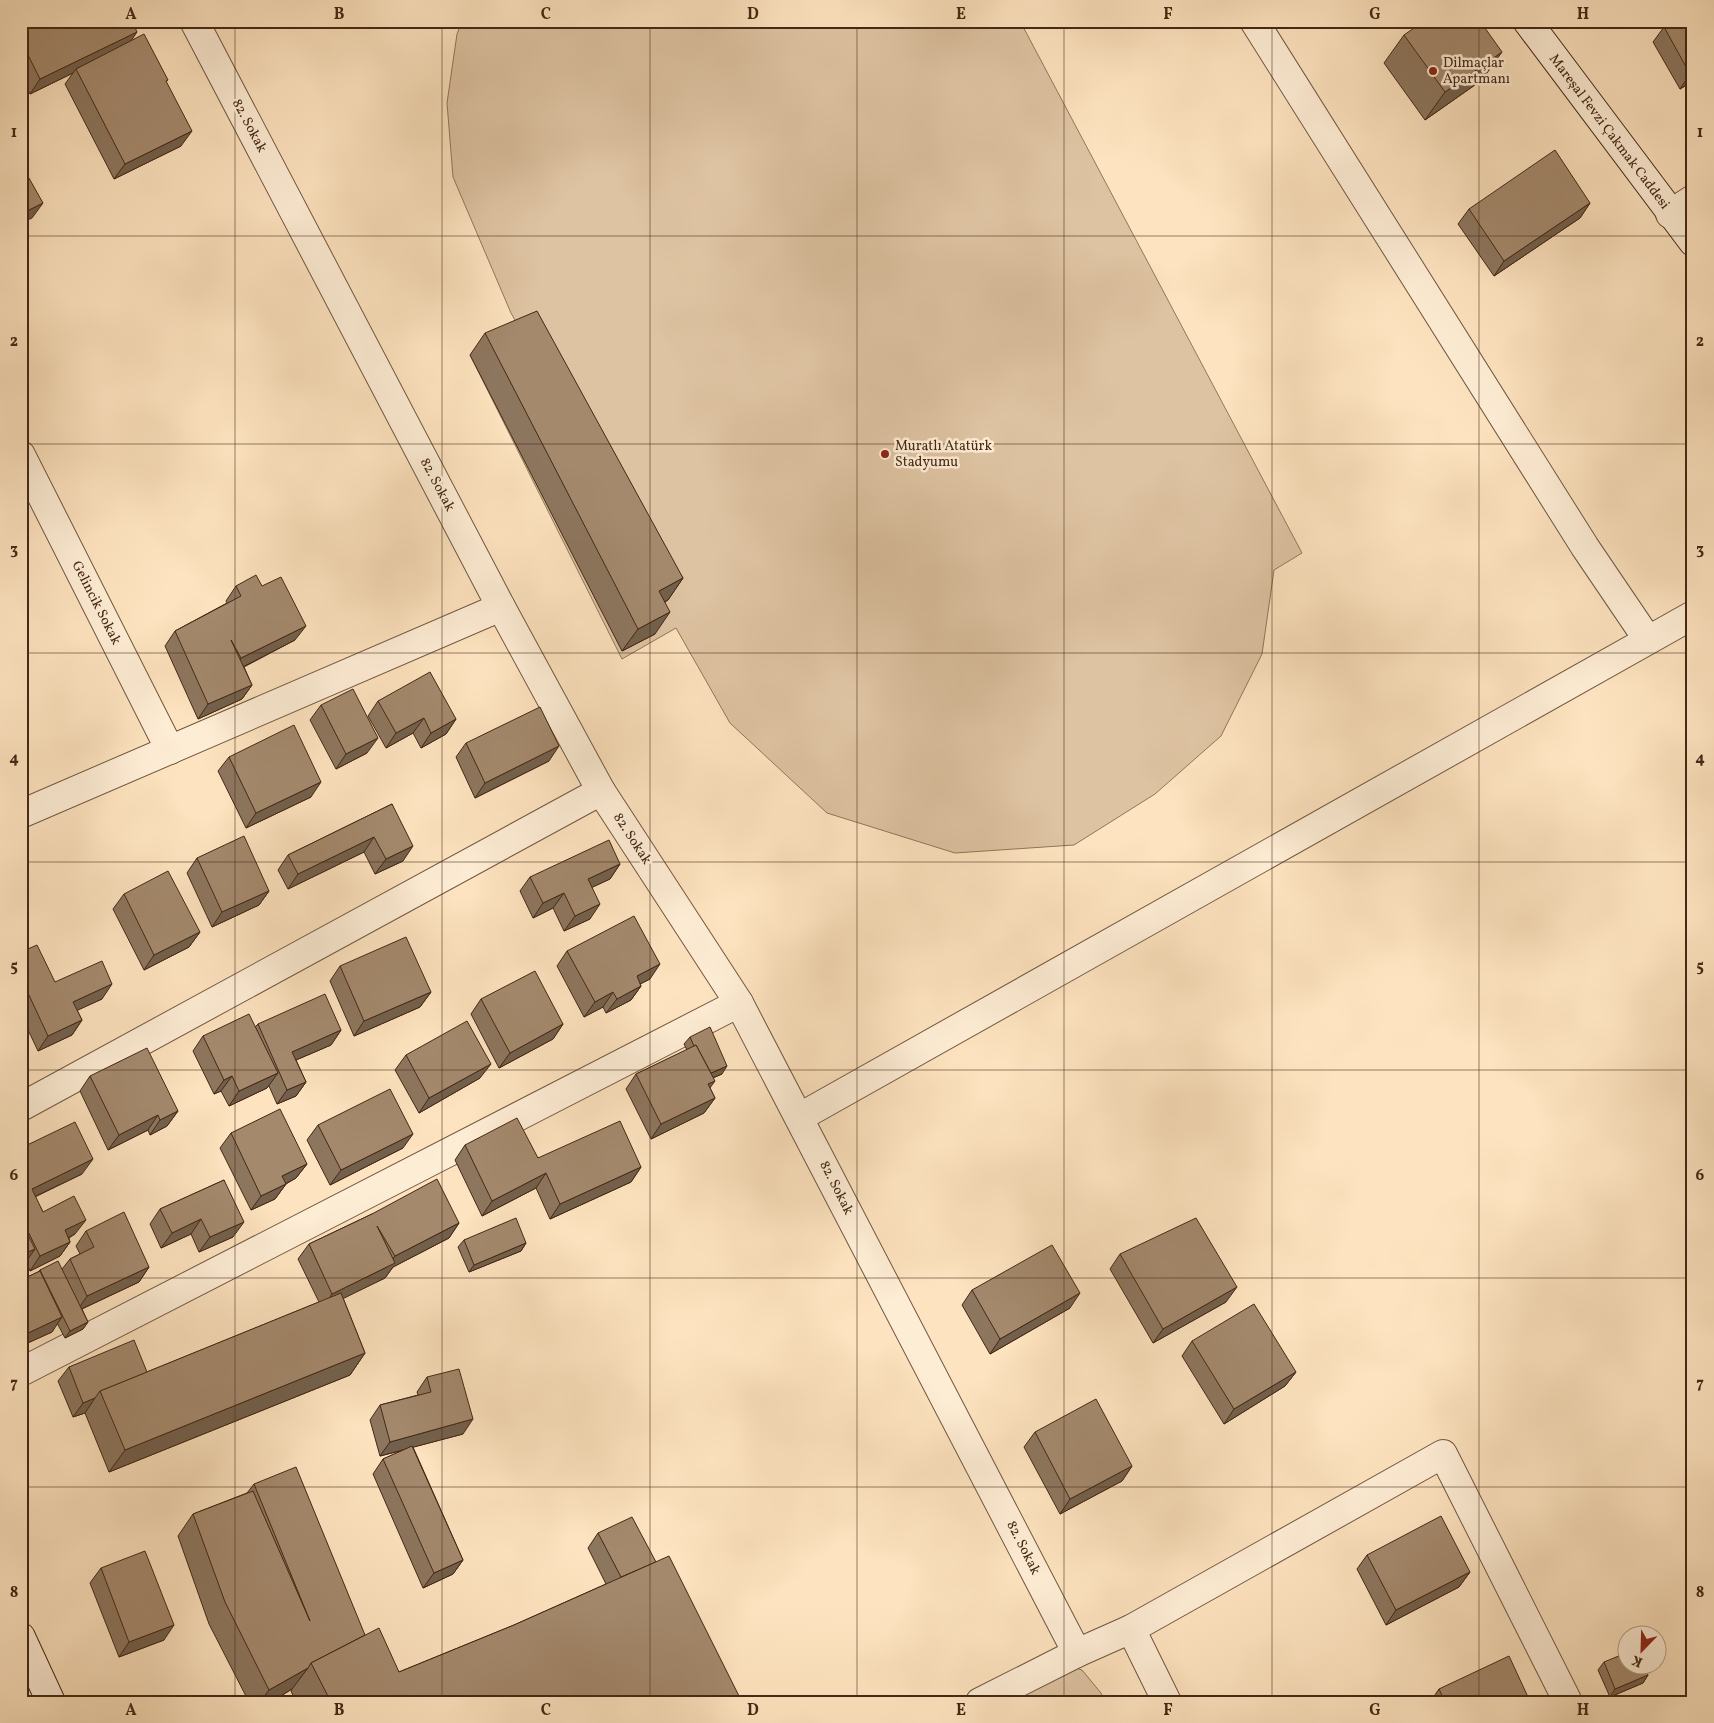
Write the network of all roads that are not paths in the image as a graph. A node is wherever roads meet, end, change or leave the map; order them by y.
1 (194, 21) edge
2 (1254, 21) edge
3 (1527, 21) edge
4 (1693, 199) edge
5 (1670, 214) junction
6 (1693, 242) edge
7 (21, 455) edge
8 (501, 607) junction
9 (1693, 615) edge
10 (1648, 640) junction
11 (170, 750) junction
12 (601, 791) junction
13 (21, 814) edge
14 (739, 1003) junction
15 (21, 1107) edge
16 (800, 1117) junction
17 (21, 1372) edge
18 (1131, 1629) junction
19 (21, 1637) edge
20 (1077, 1652) junction
21 (51, 1702) edge
22 (980, 1702) edge
23 (1167, 1702) edge
24 (1568, 1702) edge

1 - 8 street, 82. Sokak
2 - 10 street
3 - 5 street, Mareşal Fevzi Çakmak Caddesi
4 - 5 street
5 - 6 street, Mareşal Fevzi Çakmak Caddesi
7 - 11 street, Gelincik Sokak
8 - 11 street
8 - 12 street, 82. Sokak
9 - 10 street
10 - 16 street
11 - 13 street
12 - 14 street, 82. Sokak
12 - 15 street
14 - 16 street, 82. Sokak
14 - 17 street
16 - 20 street, 82. Sokak
18 - 20 street
18 - 23 street
18 - 24 street
19 - 21 street
20 - 22 street

